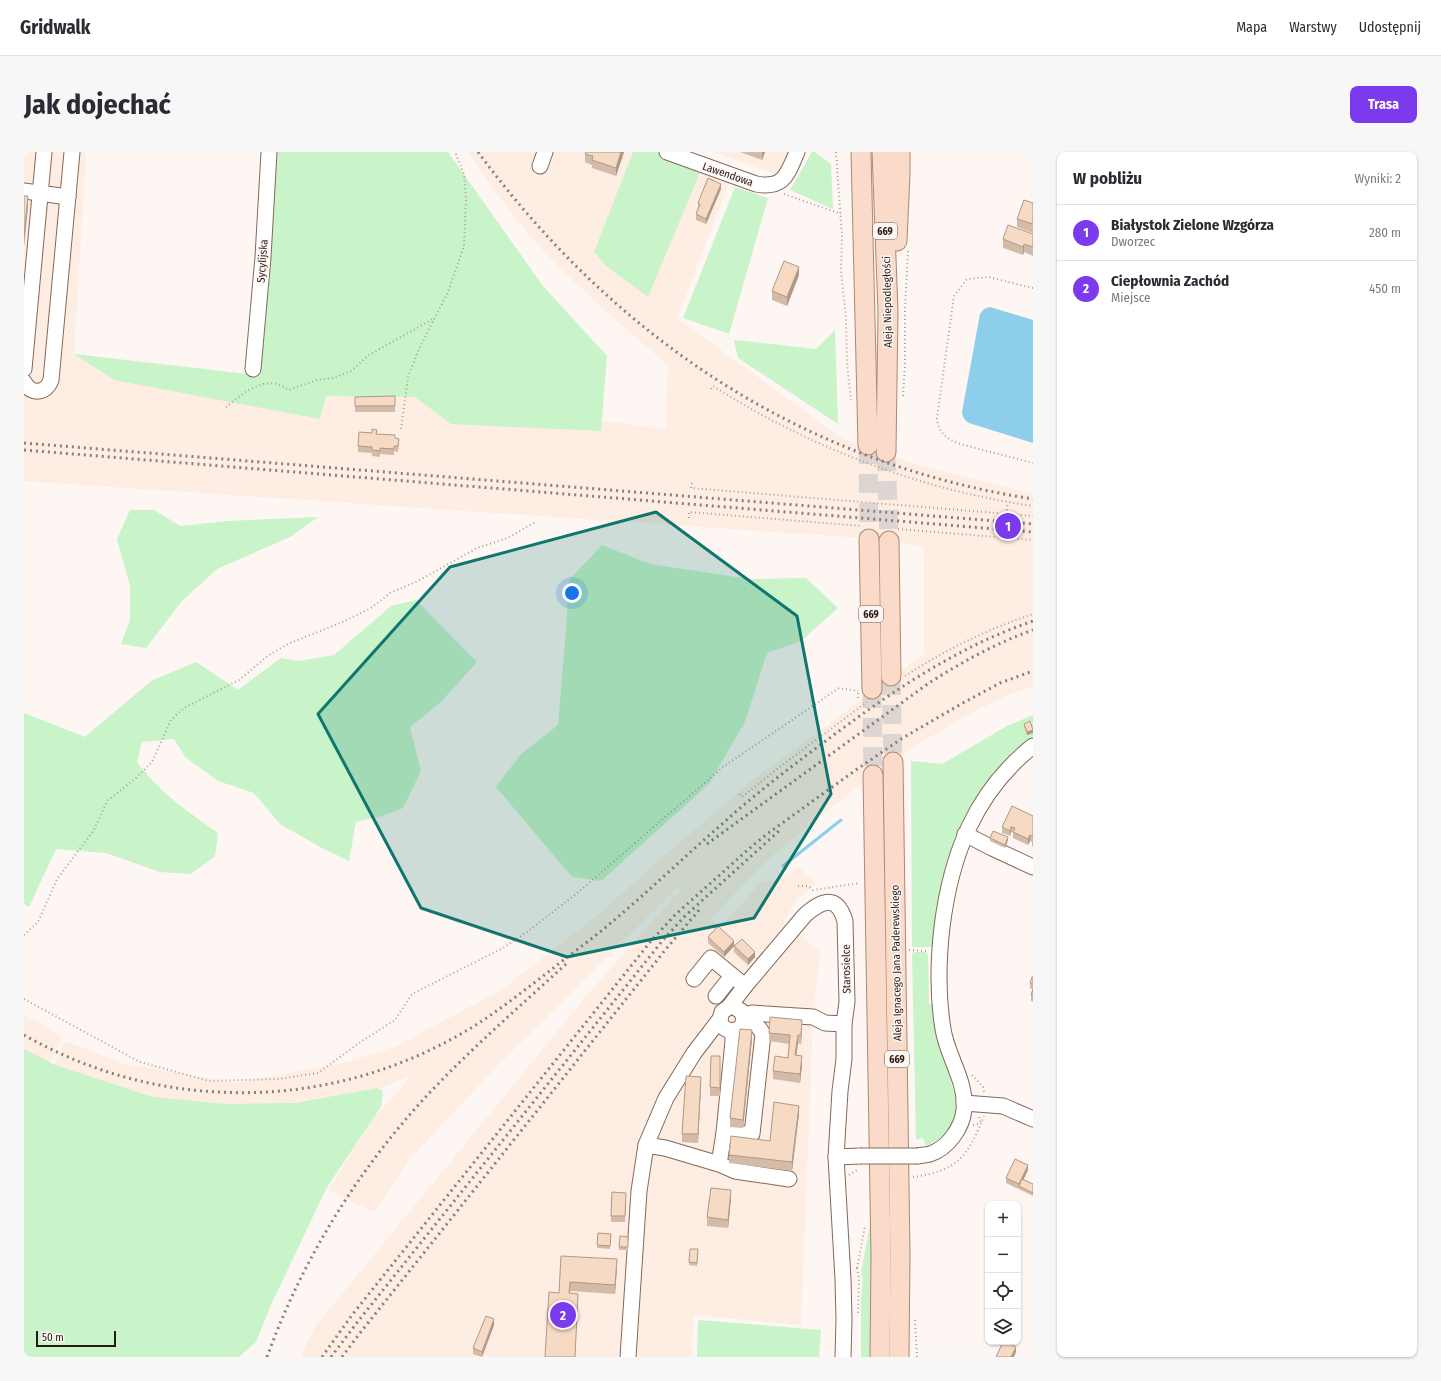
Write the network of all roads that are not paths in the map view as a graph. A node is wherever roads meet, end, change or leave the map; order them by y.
1 (44, 152) edge
2 (72, 152) edge
3 (269, 152) edge
4 (667, 152) edge
5 (797, 152) edge
6 (847, 152) edge
7 (861, 152) edge
8 (882, 152) edge
9 (900, 152) edge
10 (24, 191) edge
11 (40, 194) junction
12 (68, 197) junction
13 (864, 291) junction
14 (888, 311) junction
15 (24, 369) edge
16 (253, 369) dead end
17 (24, 382) edge
18 (868, 445) tunnel mouth
19 (886, 452) tunnel mouth
20 (869, 533) tunnel mouth
21 (890, 535) tunnel mouth
22 (891, 676) tunnel mouth
23 (865, 690) tunnel mouth
24 (1033, 746) edge
25 (893, 762) tunnel mouth
26 (873, 775) tunnel mouth
27 (965, 834) junction
28 (1033, 867) edge
29 (732, 976) junction
30 (694, 979) dead end
31 (745, 986) junction
32 (716, 996) dead end
33 (725, 1013) junction
34 (740, 1022) junction
35 (844, 1024) junction
36 (964, 1103) junction
37 (1033, 1119) edge
38 (724, 1133) junction
39 (646, 1145) junction
40 (836, 1157) junction
41 (719, 1164) junction
42 (789, 1179) dead end
43 (628, 1357) edge
44 (843, 1357) edge
45 (880, 1357) edge
46 (899, 1357) edge

1 - 11 street
2 - 12 street
3 - 16 street, Sycylijska
4 - 5 street, Lawendowa
6 - 13 main road
7 - 13 main road, Aleja Niepodległości / 669
8 - 14 main road, Aleja Niepodległości / 669
9 - 14 main road
10 - 11 street
11 - 12 street
11 - 15 street
12 - 17 street
13 - 18 main road, Aleja Niepodległości / 669
14 - 19 main road, Aleja Niepodległości / 669
20 - 23 main road, 669
21 - 22 main road, 669
24 - 27 street
25 - 46 main road, Aleja Ignacego Jana Paderewskiego / 669
26 - 45 main road, Aleja Ignacego Jana Paderewskiego / 669
27 - 28 street
27 - 36 street
29 - 30 street
29 - 31 street
29 - 32 street
31 - 33 street, Starosielce
31 - 35 street, Starosielce
33 - 34 street
33 - 34 street
33 - 39 street, Starosielce
34 - 35 street
34 - 38 street
34 - 38 street
35 - 40 street, Starosielce
36 - 37 street
36 - 40 street, bridge
38 - 41 street
39 - 41 street
39 - 43 street, Starosielce
40 - 44 street, Starosielce
41 - 42 street

